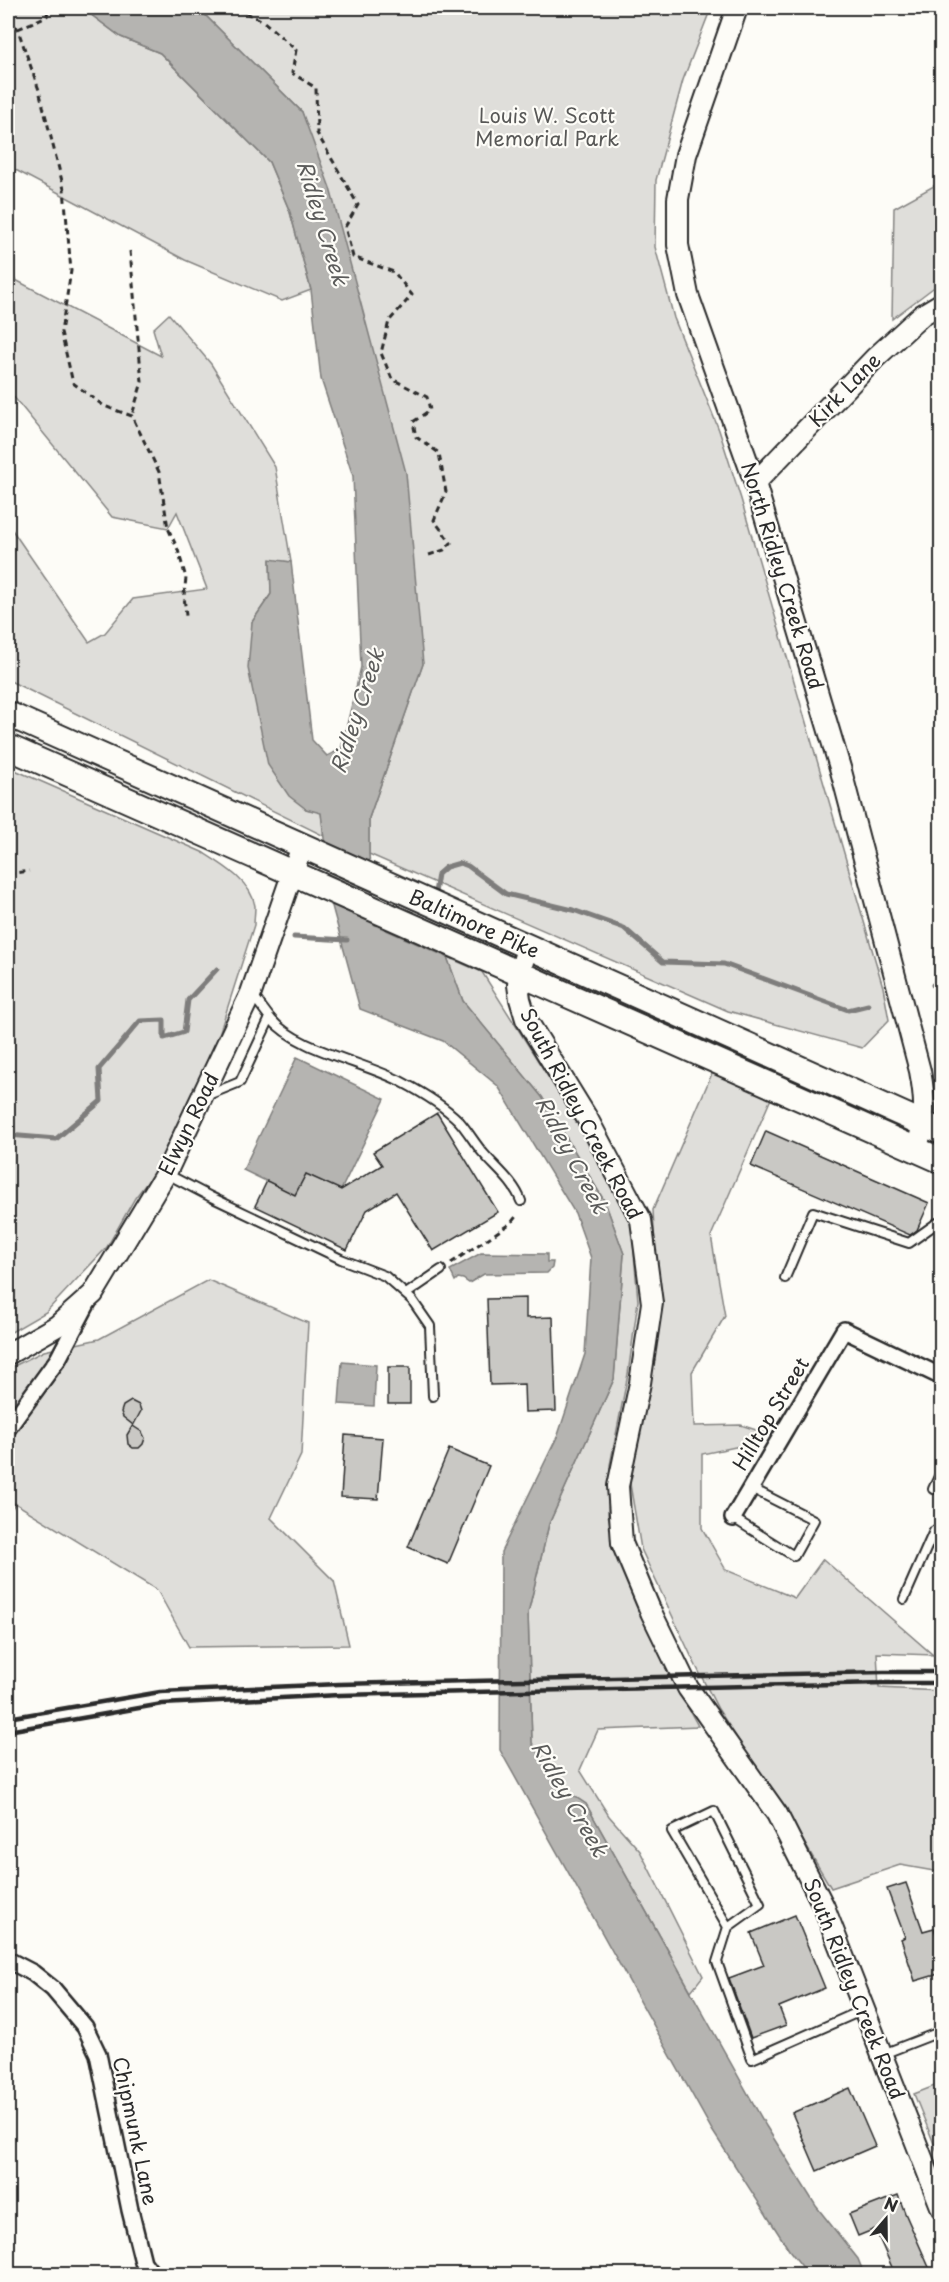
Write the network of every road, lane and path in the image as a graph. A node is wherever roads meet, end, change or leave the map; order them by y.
1 (48, 8) edge
2 (236, 8) edge
3 (737, 8) edge
4 (8, 17) edge
5 (18, 30) junction
6 (130, 250) dead end
7 (942, 303) edge
8 (132, 416) junction
9 (755, 483) junction
10 (429, 555) dead end
11 (186, 616) dead end
12 (8, 714) edge
13 (8, 747) edge
14 (312, 851) junction
15 (29, 872) dead end
16 (8, 874) edge
17 (292, 874) junction
18 (527, 948) junction
19 (519, 975) junction
20 (251, 993) junction
21 (270, 1018) junction
22 (202, 1098) junction
23 (933, 1128) edge
24 (916, 1150) junction
25 (942, 1161) edge
26 (166, 1173) junction
27 (521, 1201) joint
28 (942, 1225) edge
29 (441, 1270) joint
30 (785, 1278) dead end
31 (93, 1294) junction
32 (405, 1294) junction
33 (8, 1353) edge
34 (942, 1377) edge
35 (433, 1396) dead end
36 (8, 1428) edge
37 (942, 1470) edge
38 (751, 1488) junction
39 (933, 1489) dead end
40 (733, 1518) joint
41 (942, 1535) edge
42 (904, 1599) dead end
43 (728, 1927) junction
44 (8, 1960) edge
45 (864, 2009) junction
46 (942, 2031) edge
47 (882, 2054) junction
48 (942, 2209) edge
49 (152, 2274) edge

1 - 5 path
2 - 10 path
3 - 9 street, North Ridley Creek Road
4 - 5 path
5 - 8 path
6 - 8 path
7 - 9 street, Kirk Lane
8 - 11 path
9 - 23 street, North Ridley Creek Road
12 - 14 main road, Baltimore Pike
13 - 17 main road, Baltimore Pike
14 - 17 street, Elwyn Road
14 - 18 main road, Baltimore Pike
15 - 16 path
17 - 19 main road, Baltimore Pike
17 - 20 street, Elwyn Road
18 - 19 street, South Ridley Creek Road
18 - 23 main road, Baltimore Pike
19 - 24 main road, Baltimore Pike
19 - 45 street, South Ridley Creek Road
20 - 21 lane
20 - 22 street, Elwyn Road
21 - 22 lane
21 - 27 lane
22 - 26 street, Elwyn Road
23 - 24 street, North Ridley Creek Road
24 - 25 main road, Baltimore Pike
26 - 31 street, Elwyn Road
26 - 32 lane
27 - 29 path
28 - 30 lane
29 - 32 lane
31 - 33 street, Elwyn Road
31 - 36 street
32 - 35 lane
34 - 38 street, Hilltop Street
37 - 39 lane
38 - 40 street, Hilltop Street
38 - 40 lane
41 - 42 lane
43 - 43 lane
43 - 45 lane
44 - 49 street, Chipmunk Lane
45 - 47 street, South Ridley Creek Road
46 - 47 lane
47 - 48 street, South Ridley Creek Road

